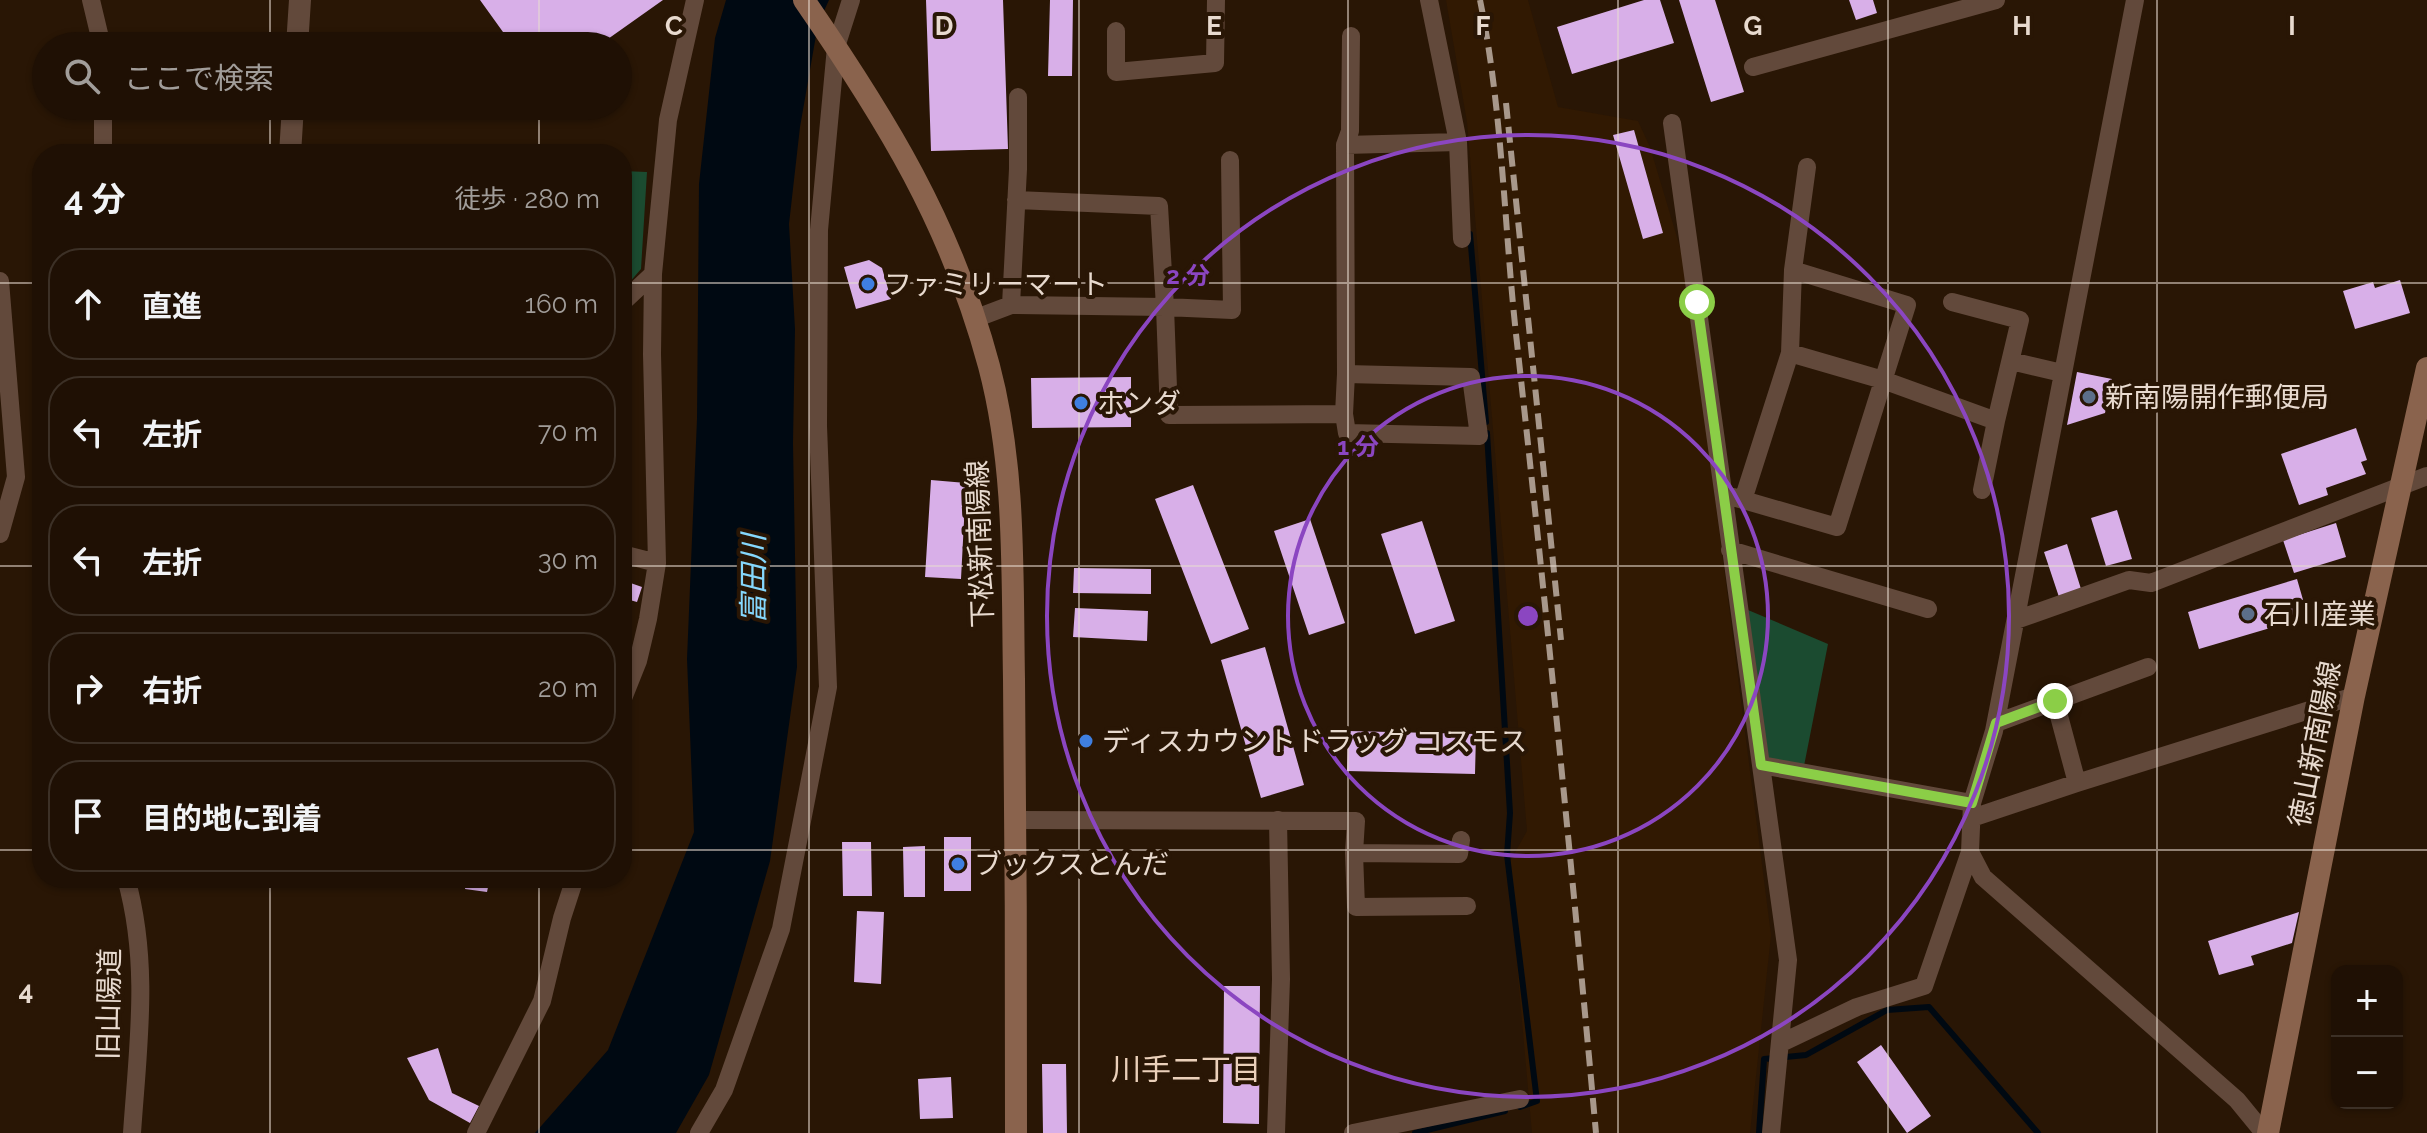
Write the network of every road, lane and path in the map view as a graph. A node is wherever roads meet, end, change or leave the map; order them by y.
1 (91, 0) edge
2 (300, 0) edge
3 (695, 0) edge
4 (804, 0) edge
5 (851, 0) edge
6 (1216, 0) edge
7 (1429, 0) edge
8 (1996, 0) edge
9 (2135, 0) edge
10 (1116, 31) dead end
11 (99, 32) edge
12 (298, 32) edge
13 (1351, 36) dead end
14 (830, 38) junction
15 (1753, 67) dead end
16 (1018, 97) dead end
17 (103, 120) edge
18 (292, 120) edge
19 (1672, 123) dead end
20 (1458, 142) junction
21 (103, 144) edge
22 (291, 144) edge
23 (1345, 145) junction
24 (1230, 160) dead end
25 (1807, 167) dead end
26 (1016, 200) junction
27 (1462, 239) dead end
28 (1793, 270) junction
29 (653, 274) junction
30 (0, 281) edge
31 (632, 294) edge
32 (1952, 302) dead end
33 (1011, 305) junction
34 (1165, 307) junction
35 (974, 319) junction
36 (1790, 353) junction
37 (2011, 361) junction
38 (2427, 368) edge
39 (2062, 373) junction
40 (1346, 374) junction
41 (1883, 380) junction
42 (1344, 414) junction
43 (1996, 421) junction
44 (2427, 476) edge
45 (2400, 484) junction
46 (1982, 490) dead end
47 (1722, 494) junction
48 (1743, 500) junction
49 (0, 534) edge
50 (1730, 550) junction
51 (632, 557) edge
52 (657, 563) junction
53 (1928, 609) dead end
54 (2016, 620) junction
55 (632, 655) edge
56 (2148, 667) dead end
57 (2354, 696) junction
58 (2055, 701) junction
59 (1996, 723) junction
60 (1761, 765) junction
61 (2077, 783) junction
62 (1972, 811) junction
63 (1016, 820) junction
64 (1278, 820) junction
65 (1461, 840) dead end
66 (1970, 852) junction
67 (1354, 853) junction
68 (129, 888) edge
69 (572, 888) edge
70 (1467, 906) dead end
71 (1781, 1043) junction
72 (1520, 1099) dead end
73 (132, 1133) edge
74 (476, 1133) edge
75 (699, 1133) edge
76 (1016, 1133) edge
77 (1276, 1133) edge
78 (1353, 1133) edge
79 (1771, 1133) edge
80 (2266, 1133) edge

1 - 11 street
2 - 12 street
3 - 29 street
4 - 14 main road, 下松新南陽線
5 - 14 street
6 - 10 street
7 - 20 street
8 - 15 street
9 - 39 street
13 - 23 street
14 - 35 main road, 下松新南陽線
14 - 75 street
16 - 26 street
17 - 21 street
18 - 22 street
19 - 47 street
20 - 23 street
20 - 27 street
23 - 40 street
24 - 34 street
25 - 28 street
26 - 33 street
26 - 34 street
28 - 36 street
28 - 41 street
29 - 31 street
29 - 52 street
30 - 49 street
32 - 37 street
33 - 34 street
33 - 35 street
34 - 42 street
35 - 63 main road, 下松新南陽線
36 - 41 street
36 - 48 street
37 - 39 street
37 - 43 street
38 - 45 main road, 徳山新南陽線
39 - 54 street
40 - 42 street
40 - 42 street
41 - 43 street
41 - 48 street
43 - 46 street
44 - 45 street
45 - 54 street
45 - 57 main road, 徳山新南陽線
47 - 48 street
47 - 50 street
50 - 53 street
50 - 60 street
51 - 52 street
52 - 55 street
54 - 59 street
56 - 58 street
57 - 61 street
57 - 80 main road, 徳山新南陽線
58 - 59 street
58 - 61 street
59 - 62 street
60 - 62 street
60 - 71 street
61 - 62 street
62 - 66 street
63 - 64 street
63 - 76 main road, 下松新南陽線
64 - 67 street
64 - 77 street
65 - 67 street
66 - 71 street
66 - 80 street
67 - 70 street
68 - 73 street, 旧山陽道
69 - 74 street
71 - 79 street
72 - 78 street

